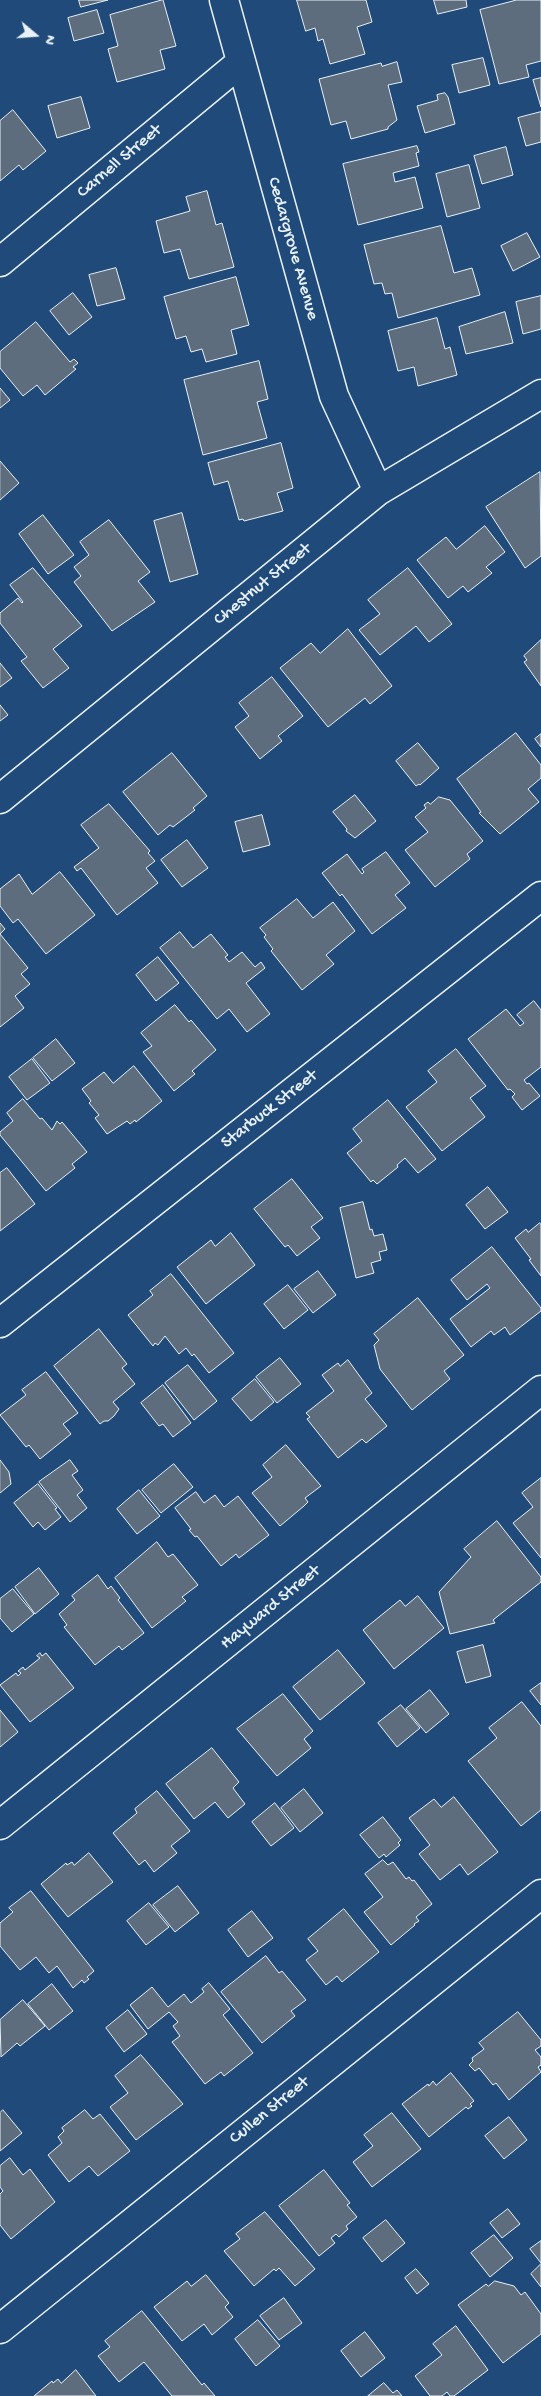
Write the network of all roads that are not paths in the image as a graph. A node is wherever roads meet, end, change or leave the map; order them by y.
1 (224, 0) edge
2 (240, 63) junction
3 (0, 262) edge
4 (541, 394) edge
5 (378, 491) junction
6 (0, 799) edge
7 (541, 896) edge
8 (0, 1323) edge
9 (541, 1390) edge
10 (0, 1825) edge
11 (541, 1894) edge
12 (0, 2329) edge

1 - 2 street, Cedargrove Avenue
2 - 3 street, Carnell Street
2 - 5 street, Cedargrove Avenue
4 - 5 street, Chestnut Street
5 - 6 street, Chestnut Street
7 - 8 street, Starbuck Street
9 - 10 street, Hayward Street
11 - 12 street, Cullen Street

